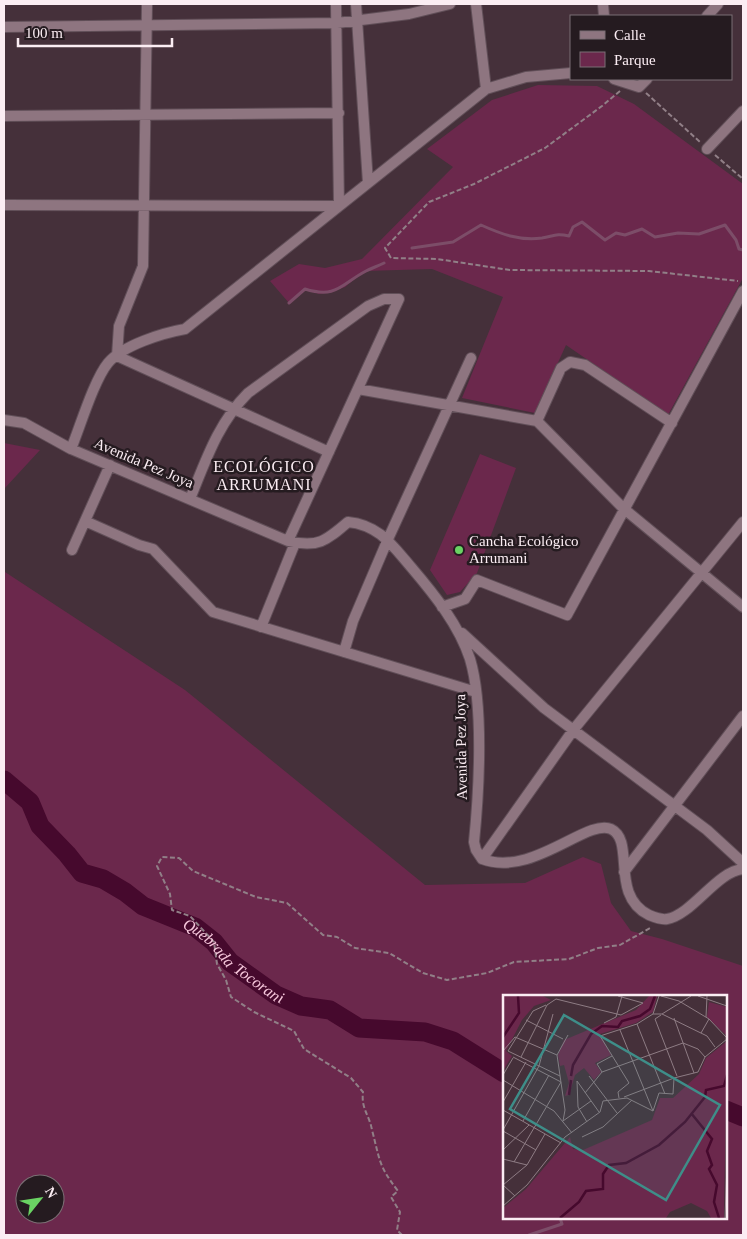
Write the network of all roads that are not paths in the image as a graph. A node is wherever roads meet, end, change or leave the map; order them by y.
1 (147, 4) edge
2 (336, 4) edge
3 (356, 4) edge
4 (450, 4) edge
5 (476, 4) edge
6 (718, 4) edge
7 (707, 15) edge
8 (357, 21) junction
9 (337, 22) junction
10 (147, 25) junction
11 (4, 27) edge
12 (570, 73) edge
13 (617, 80) edge
14 (646, 80) edge
15 (486, 89) junction
16 (743, 111) edge
17 (339, 113) junction
18 (4, 116) edge
19 (145, 116) junction
20 (707, 149) road end
21 (368, 183) junction
22 (4, 205) edge
23 (144, 206) junction
24 (339, 206) junction
25 (743, 291) edge
26 (117, 356) junction
27 (471, 358) dead end
28 (358, 389) junction
29 (449, 406) junction
30 (232, 408) junction
31 (4, 420) edge
32 (537, 421) junction
33 (672, 423) junction
34 (71, 448) junction
35 (329, 452) junction
36 (110, 465) junction
37 (190, 499) junction
38 (625, 509) junction
39 (85, 521) junction
40 (743, 522) edge
41 (388, 540) junction
42 (292, 542) junction
43 (72, 550) dead end
44 (702, 574) junction
45 (442, 607) junction
46 (743, 607) edge
47 (261, 626) junction
48 (455, 627) junction
49 (344, 652) junction
50 (476, 692) junction
51 (743, 716) edge
52 (574, 729) junction
53 (674, 806) junction
54 (482, 859) junction
55 (743, 863) edge
56 (743, 869) edge
57 (624, 872) junction

1 - 10 street
2 - 9 street
3 - 8 street
4 - 8 street
5 - 15 street
6 - 7 street
8 - 9 street
8 - 21 street
9 - 10 street
9 - 17 street
10 - 11 street
10 - 19 street
12 - 15 street
13 - 14 street
15 - 21 street
16 - 20 street
17 - 19 street
17 - 24 street
18 - 19 street
19 - 23 street
21 - 24 street
22 - 23 street
23 - 24 street
23 - 26 street
24 - 26 street
25 - 33 street
26 - 30 street
26 - 34 street
27 - 29 street
28 - 29 street
28 - 30 street
28 - 35 street
29 - 32 street
29 - 41 street
30 - 35 street
30 - 37 street
31 - 34 street, Avenida Pez Joya
32 - 33 street
32 - 38 street
33 - 38 street
34 - 36 street, Avenida Pez Joya
35 - 42 street
36 - 37 street, Avenida Pez Joya
36 - 39 street
37 - 42 street, Avenida Pez Joya
38 - 44 street
38 - 45 street
39 - 43 street
39 - 47 street
40 - 44 street
41 - 42 street, Avenida Pez Joya
41 - 45 street, Avenida Pez Joya
41 - 49 street
42 - 47 street
44 - 46 street
44 - 52 street
45 - 48 street, Avenida Pez Joya
47 - 49 street
48 - 50 street, Avenida Pez Joya
48 - 52 street
49 - 50 street
50 - 54 street, Avenida Pez Joya
51 - 53 street
52 - 53 street
52 - 54 street
53 - 55 street
53 - 57 street
54 - 57 street
56 - 57 street

